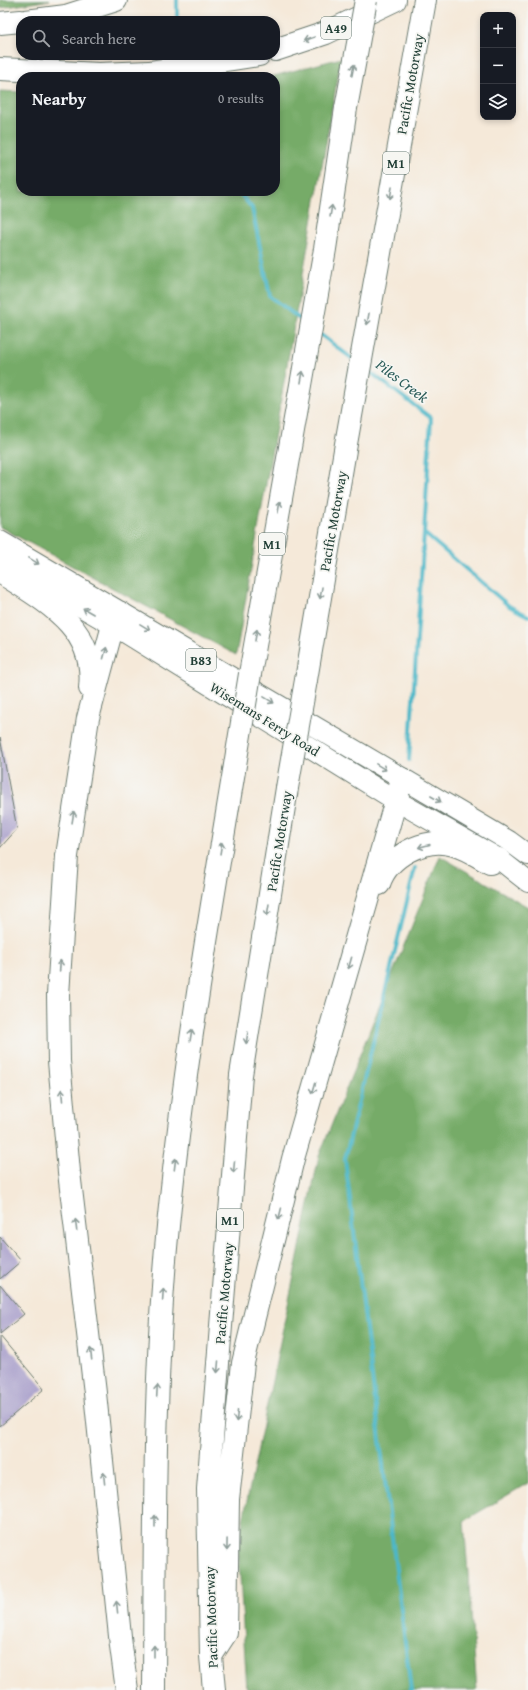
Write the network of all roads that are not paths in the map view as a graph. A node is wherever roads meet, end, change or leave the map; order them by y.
1 (116, 0) edge
2 (366, 0) edge
3 (395, 0) edge
4 (425, 0) edge
5 (66, 16) edge
6 (16, 21) edge
7 (0, 23) edge
8 (280, 48) edge
9 (228, 60) edge
10 (0, 69) edge
11 (59, 72) edge
12 (149, 72) edge
13 (0, 541) edge
14 (0, 560) edge
15 (0, 572) edge
16 (117, 619) junction
17 (88, 718) junction
18 (402, 779) junction
19 (395, 800) junction
20 (528, 855) edge
21 (499, 859) junction
22 (528, 882) edge
23 (360, 926) junction
24 (211, 1656) junction
25 (127, 1690) edge
26 (154, 1690) edge
27 (214, 1690) edge

1 - 5 highway
26 -> 2 highway, M1, bridge
3 -> 8 highway, A49
4 -> 24 highway, Pacific Motorway / M1, bridge
6 - 7 highway
9 - 12 highway
10 - 11 highway
13 -> 16 main road, Wisemans Ferry Road / B83
16 -> 14 main road, Wisemans Ferry Road / B83
15 - 17 highway
17 -> 16 highway
16 -> 18 main road, Wisemans Ferry Road / B83
16 - 19 main road, Wisemans Ferry Road / B83
25 -> 17 highway
18 - 19 highway
18 -> 20 main road, Wisemans Ferry Road / B83
19 - 21 main road, Wisemans Ferry Road / B83
19 - 23 highway
21 - 22 main road, Wisemans Ferry Road / B83
21 -> 23 highway
23 -> 24 highway
24 - 27 highway, Pacific Motorway / M1

